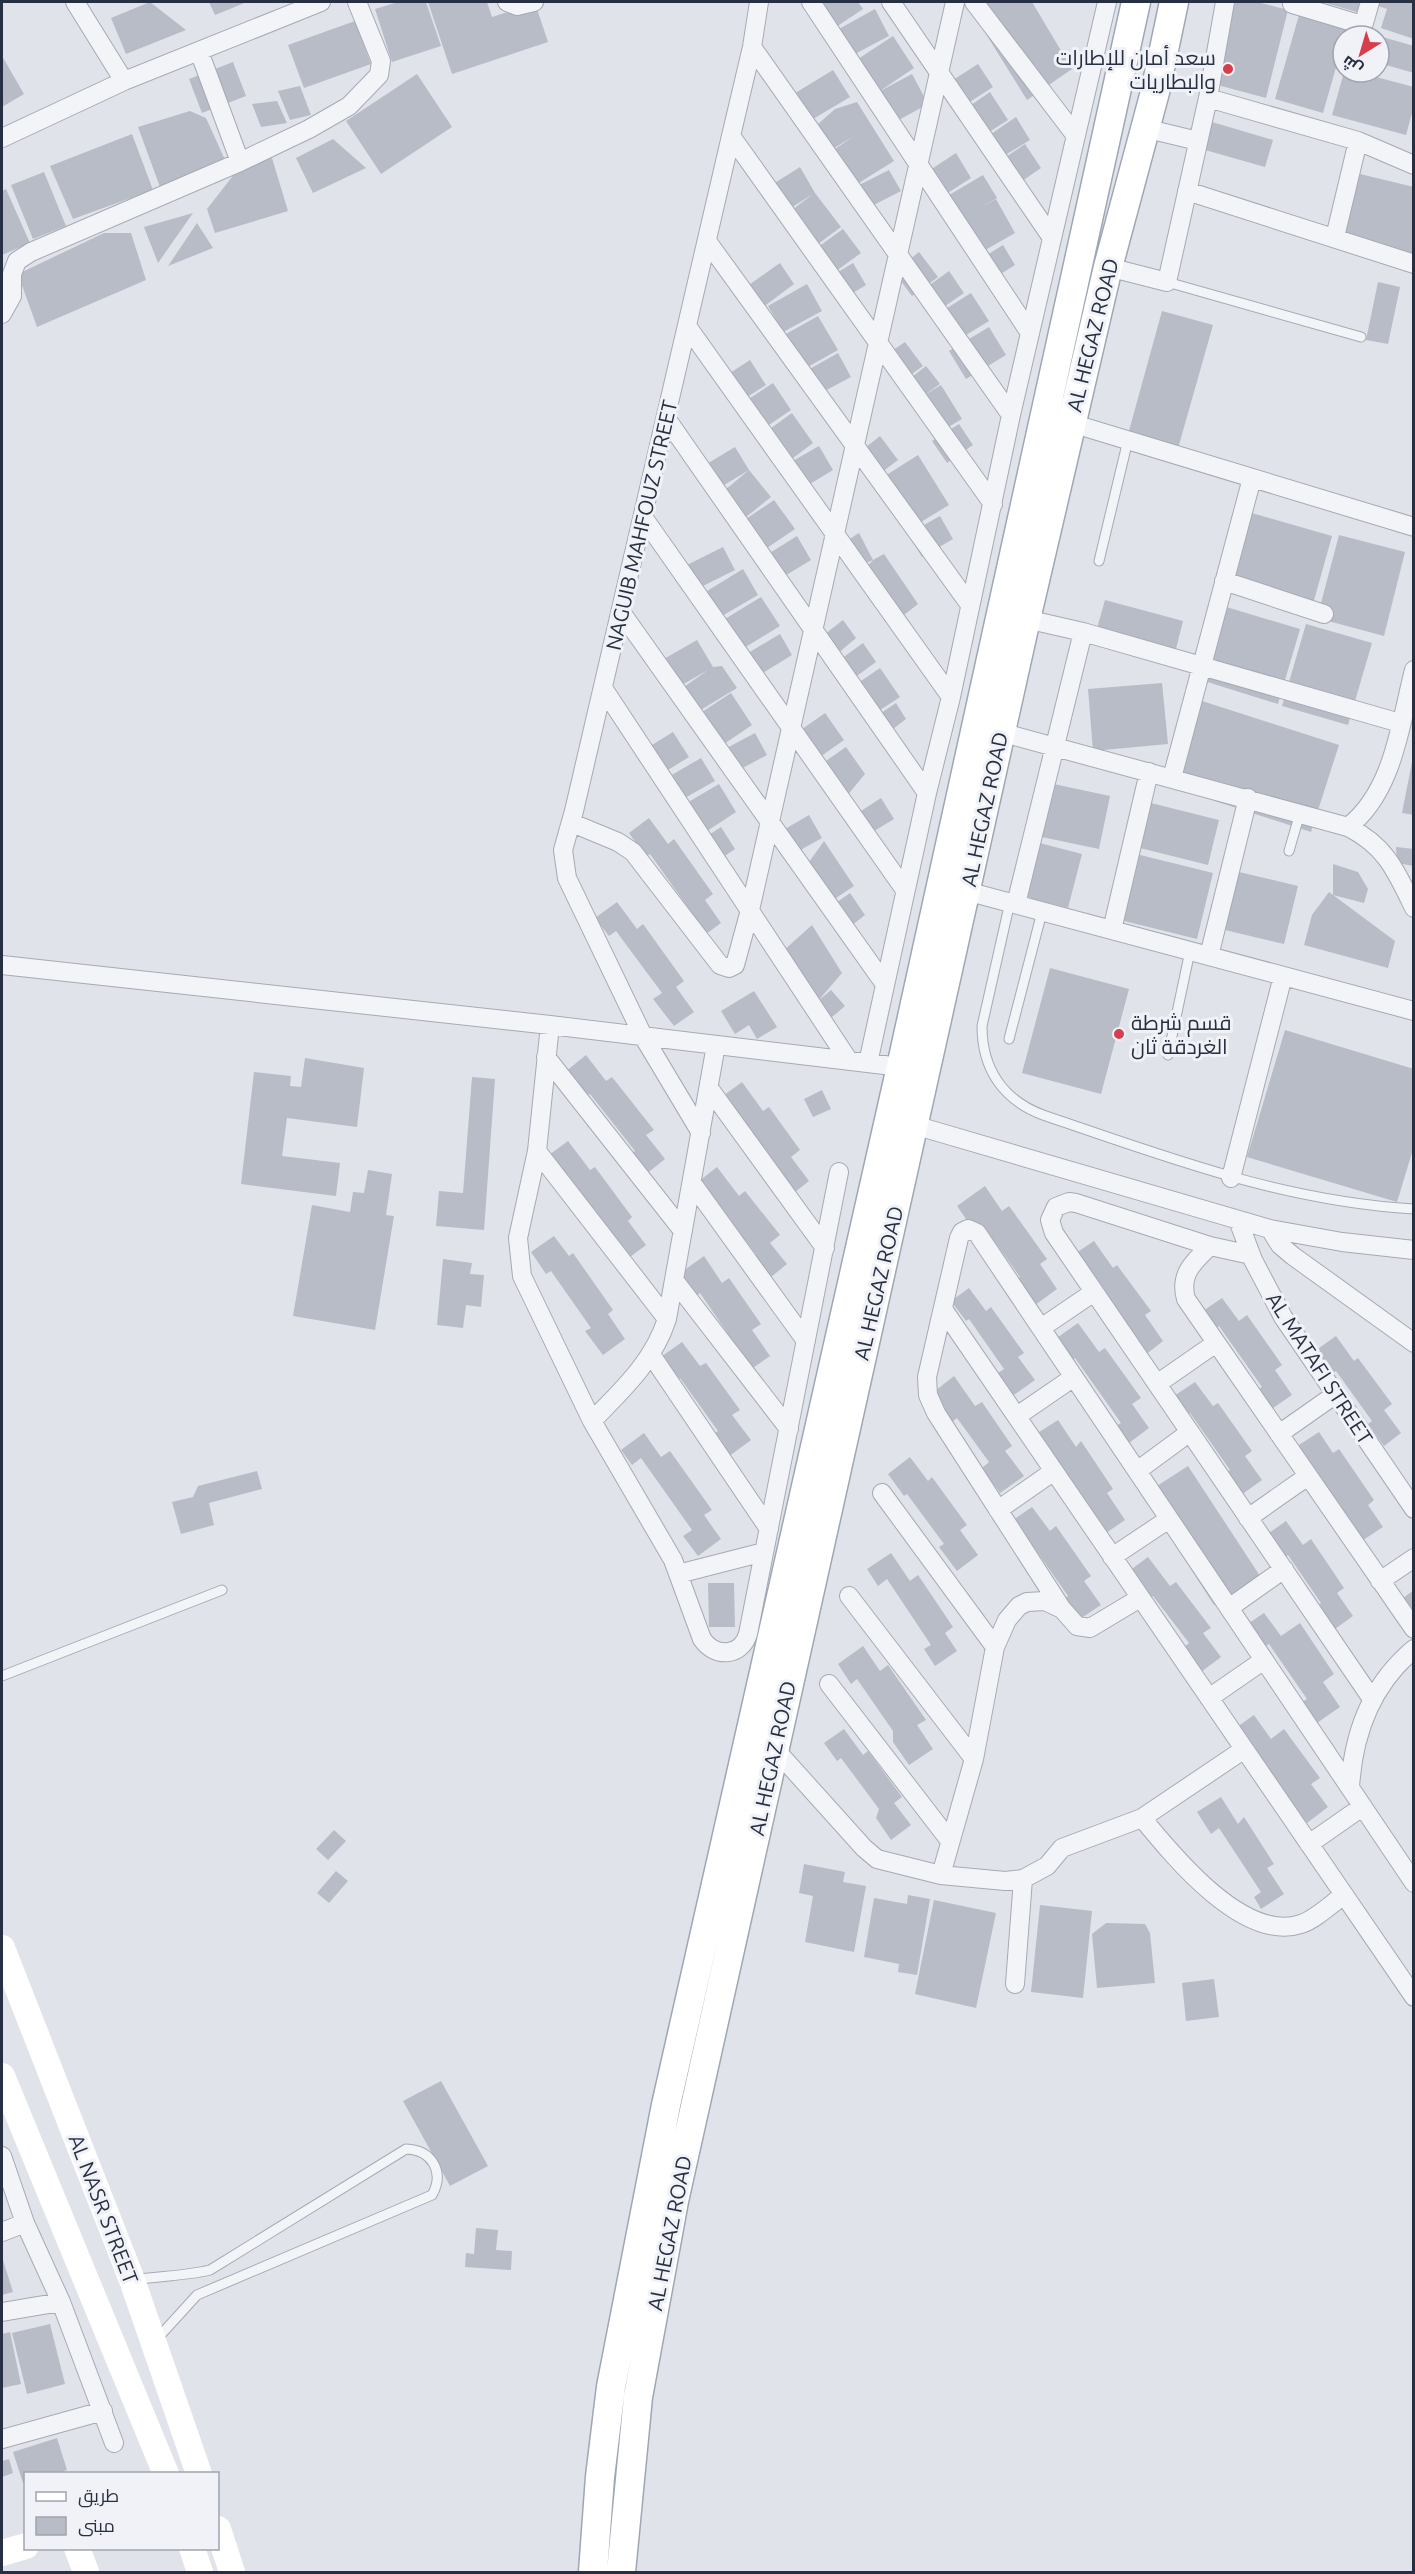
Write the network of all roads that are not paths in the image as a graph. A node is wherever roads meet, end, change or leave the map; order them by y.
1 (79, 2) edge
2 (321, 2) edge
3 (357, 2) edge
4 (507, 2) edge
5 (534, 2) edge
6 (759, 2) edge
7 (811, 2) edge
8 (891, 2) edge
9 (955, 2) edge
10 (974, 2) edge
11 (1107, 2) edge
12 (1136, 2) edge
13 (1174, 2) edge
14 (1225, 2) edge
15 (1370, 2) edge
16 (1292, 4) dead end
17 (752, 47) junction
18 (199, 51) junction
19 (939, 73) junction
20 (124, 81) junction
21 (1116, 91) junction
22 (1155, 92) junction
23 (1208, 98) junction
24 (1144, 128) junction
25 (731, 136) junction
26 (1076, 136) junction
27 (2, 138) edge
28 (1198, 141) junction
29 (1358, 141) junction
30 (240, 162) junction
31 (1413, 165) edge
32 (918, 166) junction
33 (1096, 183) junction
34 (1130, 188) junction
35 (1187, 191) junction
36 (1335, 237) junction
37 (1052, 238) junction
38 (707, 241) junction
39 (898, 254) junction
40 (1413, 264) edge
41 (1108, 267) junction
42 (1167, 282) junction
43 (2, 314) edge
44 (687, 326) junction
45 (1030, 333) junction
46 (1361, 337) dead end
47 (878, 342) junction
48 (1011, 414) junction
49 (666, 418) junction
50 (1071, 423) junction
51 (1128, 440) junction
52 (855, 445) junction
53 (1252, 478) junction
54 (993, 504) junction
55 (643, 517) junction
56 (1413, 527) edge
57 (835, 534) junction
58 (1099, 561) dead end
59 (1224, 581) junction
60 (970, 605) junction
61 (621, 612) junction
62 (1324, 614) dead end
63 (1026, 618) junction
64 (814, 628) junction
65 (1083, 632) junction
66 (1202, 666) junction
67 (1413, 670) edge
68 (603, 688) junction
69 (951, 697) junction
70 (1400, 723) junction
71 (791, 728) junction
72 (1000, 732) junction
73 (1055, 747) junction
74 (1149, 772) junction
75 (1172, 778) junction
76 (927, 793) junction
77 (1248, 798) junction
78 (1300, 813) junction
79 (770, 821) junction
80 (572, 823) junction
81 (1348, 826) junction
82 (1289, 851) dead end
83 (906, 890) junction
84 (966, 891) junction
85 (1013, 903) junction
86 (1413, 908) edge
87 (750, 910) junction
88 (1042, 912) junction
89 (1112, 930) junction
90 (1190, 951) junction
91 (1209, 956) junction
92 (2, 965) edge
93 (1283, 976) junction
94 (884, 983) junction
95 (1413, 1011) edge
96 (550, 1025) junction
97 (643, 1036) junction
98 (1009, 1039) dead end
99 (716, 1045) junction
100 (1168, 1055) dead end
101 (546, 1057) junction
102 (859, 1062) junction
103 (901, 1067) junction
104 (709, 1088) junction
105 (914, 1125) junction
106 (701, 1133) junction
107 (537, 1151) junction
108 (839, 1172) dead end
109 (1231, 1178) junction
110 (692, 1183) junction
111 (1413, 1209) edge
112 (1238, 1220) junction
113 (1270, 1229) junction
114 (683, 1231) junction
115 (1210, 1246) junction
116 (825, 1248) junction
117 (1413, 1250) edge
118 (1251, 1255) junction
119 (674, 1280) junction
120 (1094, 1292) junction
121 (943, 1309) junction
122 (667, 1319) junction
123 (1041, 1328) junction
124 (806, 1341) junction
125 (1216, 1343) junction
126 (1413, 1343) edge
127 (652, 1356) junction
128 (1074, 1377) junction
129 (1157, 1384) junction
130 (1336, 1394) junction
131 (1017, 1416) junction
132 (592, 1421) junction
133 (789, 1429) junction
134 (1190, 1432) junction
135 (1279, 1434) junction
136 (1054, 1471) junction
137 (1137, 1471) junction
138 (1308, 1476) junction
139 (1408, 1489) edge
140 (882, 1493) dead end
141 (1413, 1509) edge
142 (998, 1510) junction
143 (1248, 1518) junction
144 (1169, 1519) junction
145 (769, 1529) junction
146 (764, 1552) junction
147 (1112, 1557) junction
148 (1413, 1558) edge
149 (1284, 1569) junction
150 (678, 1574) junction
151 (1380, 1581) junction
152 (222, 1590) dead end
153 (849, 1596) dead end
154 (1140, 1598) junction
155 (1229, 1608) junction
156 (1062, 1609) junction
157 (1413, 1629) edge
158 (995, 1647) junction
159 (1413, 1650) edge
160 (1264, 1660) junction
161 (2, 1676) edge
162 (829, 1684) dead end
163 (1209, 1698) junction
164 (1372, 1699) junction
165 (774, 1748) junction
166 (1243, 1750) junction
167 (974, 1759) junction
168 (1350, 1788) junction
169 (1362, 1806) junction
170 (1142, 1818) junction
171 (950, 1841) junction
172 (1309, 1844) junction
173 (1408, 1861) edge
174 (941, 1875) junction
175 (1023, 1879) junction
176 (1413, 1883) edge
177 (1344, 1895) junction
178 (2, 1948) edge
179 (1015, 1984) dead end
180 (1413, 1997) edge
181 (2, 2076) edge
182 (2, 2156) edge
183 (25, 2223) junction
184 (2, 2232) edge
185 (132, 2280) junction
186 (61, 2302) junction
187 (2, 2312) edge
188 (155, 2342) junction
189 (103, 2411) junction
190 (2, 2439) edge
191 (114, 2443) dead end
192 (159, 2468) edge
193 (198, 2472) edge
194 (219, 2532) edge
195 (24, 2547) edge
196 (77, 2550) edge
197 (193, 2550) edge
198 (2, 2553) edge
199 (86, 2572) edge
200 (200, 2572) edge
201 (232, 2572) edge
202 (593, 2572) edge
203 (621, 2572) edge

1 - 20 street
2 - 18 street
3 - 30 street
4 - 5 street
6 - 17 street, NAGUIB MAHFOUZ STREET
7 - 32 street
8 - 19 street
9 - 19 street
10 - 26 street
11 - 26 street
12 - 21 main road, AL HEGAZ ROAD
13 - 22 main road, AL HEGAZ ROAD
14 - 23 street
15 - 16 street
17 - 25 street, NAGUIB MAHFOUZ STREET
17 - 39 street
18 - 20 street
18 - 30 street
19 - 32 street
19 - 37 street
20 - 27 street
21 - 22 main road
21 - 33 main road, AL HEGAZ ROAD
22 - 24 main road, AL HEGAZ ROAD
23 - 28 street
23 - 29 street
24 - 28 street
24 - 34 main road, AL HEGAZ ROAD
25 - 38 street, NAGUIB MAHFOUZ STREET
25 - 47 street
26 - 37 street
28 - 35 street
29 - 31 street
29 - 36 street
30 - 43 street
32 - 39 street
32 - 45 street
33 - 34 main road
33 - 103 main road, AL HEGAZ ROAD
34 - 41 main road, AL HEGAZ ROAD
35 - 36 street
35 - 42 street
36 - 40 street
37 - 45 street
38 - 44 street, NAGUIB MAHFOUZ STREET
38 - 52 street
39 - 47 street
39 - 48 street
41 - 42 street
41 - 50 main road, AL HEGAZ ROAD
42 - 46 lane
44 - 49 street, NAGUIB MAHFOUZ STREET
44 - 57 street
45 - 48 street
47 - 52 street
47 - 54 street
48 - 54 street
49 - 55 street, NAGUIB MAHFOUZ STREET
49 - 64 street
50 - 51 street
50 - 63 main road, AL HEGAZ ROAD
51 - 53 street
51 - 58 lane
52 - 57 street
52 - 60 street
53 - 56 street
53 - 59 street
54 - 60 street
55 - 61 street, NAGUIB MAHFOUZ STREET
55 - 71 street
57 - 64 street
57 - 69 street
59 - 62 street
59 - 66 street
60 - 69 street
61 - 68 street, NAGUIB MAHFOUZ STREET
61 - 79 street
63 - 65 street
63 - 72 main road, AL HEGAZ ROAD
64 - 71 street
64 - 76 street
65 - 66 street
65 - 73 street
66 - 70 street
66 - 75 street
67 - 70 street
68 - 80 street, NAGUIB MAHFOUZ STREET
68 - 87 street
69 - 76 street
70 - 81 street
71 - 79 street
71 - 83 street
72 - 73 street
72 - 84 main road, AL HEGAZ ROAD
73 - 74 street
73 - 85 street
74 - 75 street
74 - 89 street
75 - 77 street
76 - 83 street
77 - 78 street
77 - 91 street
78 - 81 street
78 - 82 lane
79 - 87 street
79 - 94 street
80 - 87 street
80 - 97 street, NAGUIB MAHFOUZ STREET
81 - 86 street
83 - 94 street
84 - 85 street
84 - 105 main road, AL HEGAZ ROAD
85 - 88 street
85 - 109 lane
87 - 102 street
88 - 89 street
88 - 98 lane
89 - 90 street
90 - 91 street
90 - 100 lane
91 - 93 street
92 - 96 street
93 - 95 street
93 - 109 street
94 - 102 street
96 - 97 street
96 - 101 street
97 - 99 street
97 - 106 street, NAGUIB MAHFOUZ STREET
99 - 102 street
99 - 104 street
101 - 107 street
101 - 114 street
102 - 103 street
103 - 202 main road, AL HEGAZ ROAD
104 - 106 street
104 - 116 street
105 - 112 street
105 - 165 main road, AL HEGAZ ROAD
106 - 110 street
107 - 122 street
107 - 132 street
108 - 116 street
109 - 111 lane
110 - 114 street
110 - 124 street
112 - 113 street
112 - 118 street, AL MATAFI STREET
113 - 117 street
113 - 126 street
114 - 119 street
115 - 118 street
115 - 120 street
115 - 125 street
116 - 124 street
118 - 130 street, AL MATAFI STREET
119 - 122 street
119 - 133 street
120 - 123 street
120 - 129 street
121 - 123 street
121 - 131 street
121 - 142 street
122 - 127 street
123 - 128 street
124 - 133 street
125 - 129 street
125 - 135 street
127 - 132 street
127 - 145 street
128 - 131 street
128 - 137 street
129 - 134 street
130 - 135 street
130 - 139 street, AL MATAFI STREET
131 - 136 street
132 - 150 street
133 - 145 street
134 - 137 street
134 - 143 street
135 - 138 street
136 - 142 street
136 - 147 street
137 - 144 street
138 - 143 street
138 - 151 street
139 - 141 street, AL MATAFI STREET
140 - 158 street
142 - 156 street
143 - 149 street
144 - 147 street
144 - 155 street
145 - 146 street
146 - 150 street
146 - 150 street
147 - 154 street
148 - 151 street
149 - 155 street
149 - 164 street
151 - 157 street
152 - 161 lane
153 - 167 street
154 - 156 street
154 - 163 street
155 - 160 street
156 - 158 street
158 - 167 street
159 - 164 street
160 - 163 street
160 - 168 street
162 - 171 street
163 - 166 street
164 - 168 street
165 - 174 street
165 - 203 main road, AL HEGAZ ROAD
166 - 170 street
166 - 172 street
167 - 171 street
168 - 169 street
169 - 172 street
169 - 173 street
170 - 175 street
170 - 177 street
171 - 174 street
172 - 177 street
173 - 176 street
174 - 175 street
175 - 179 street
177 - 180 street
178 - 185 main road, AL NASR STREET
181 - 192 main road, AL NASR STREET
182 - 183 street
183 - 184 street
183 - 186 street
185 - 188 main road, AL NASR STREET
185 - 188 lane
186 - 187 street
186 - 189 street
188 - 193 main road, AL NASR STREET
189 - 190 street
189 - 191 street
194 - 201 main road
195 - 198 main road
196 - 199 main road
197 - 200 main road

